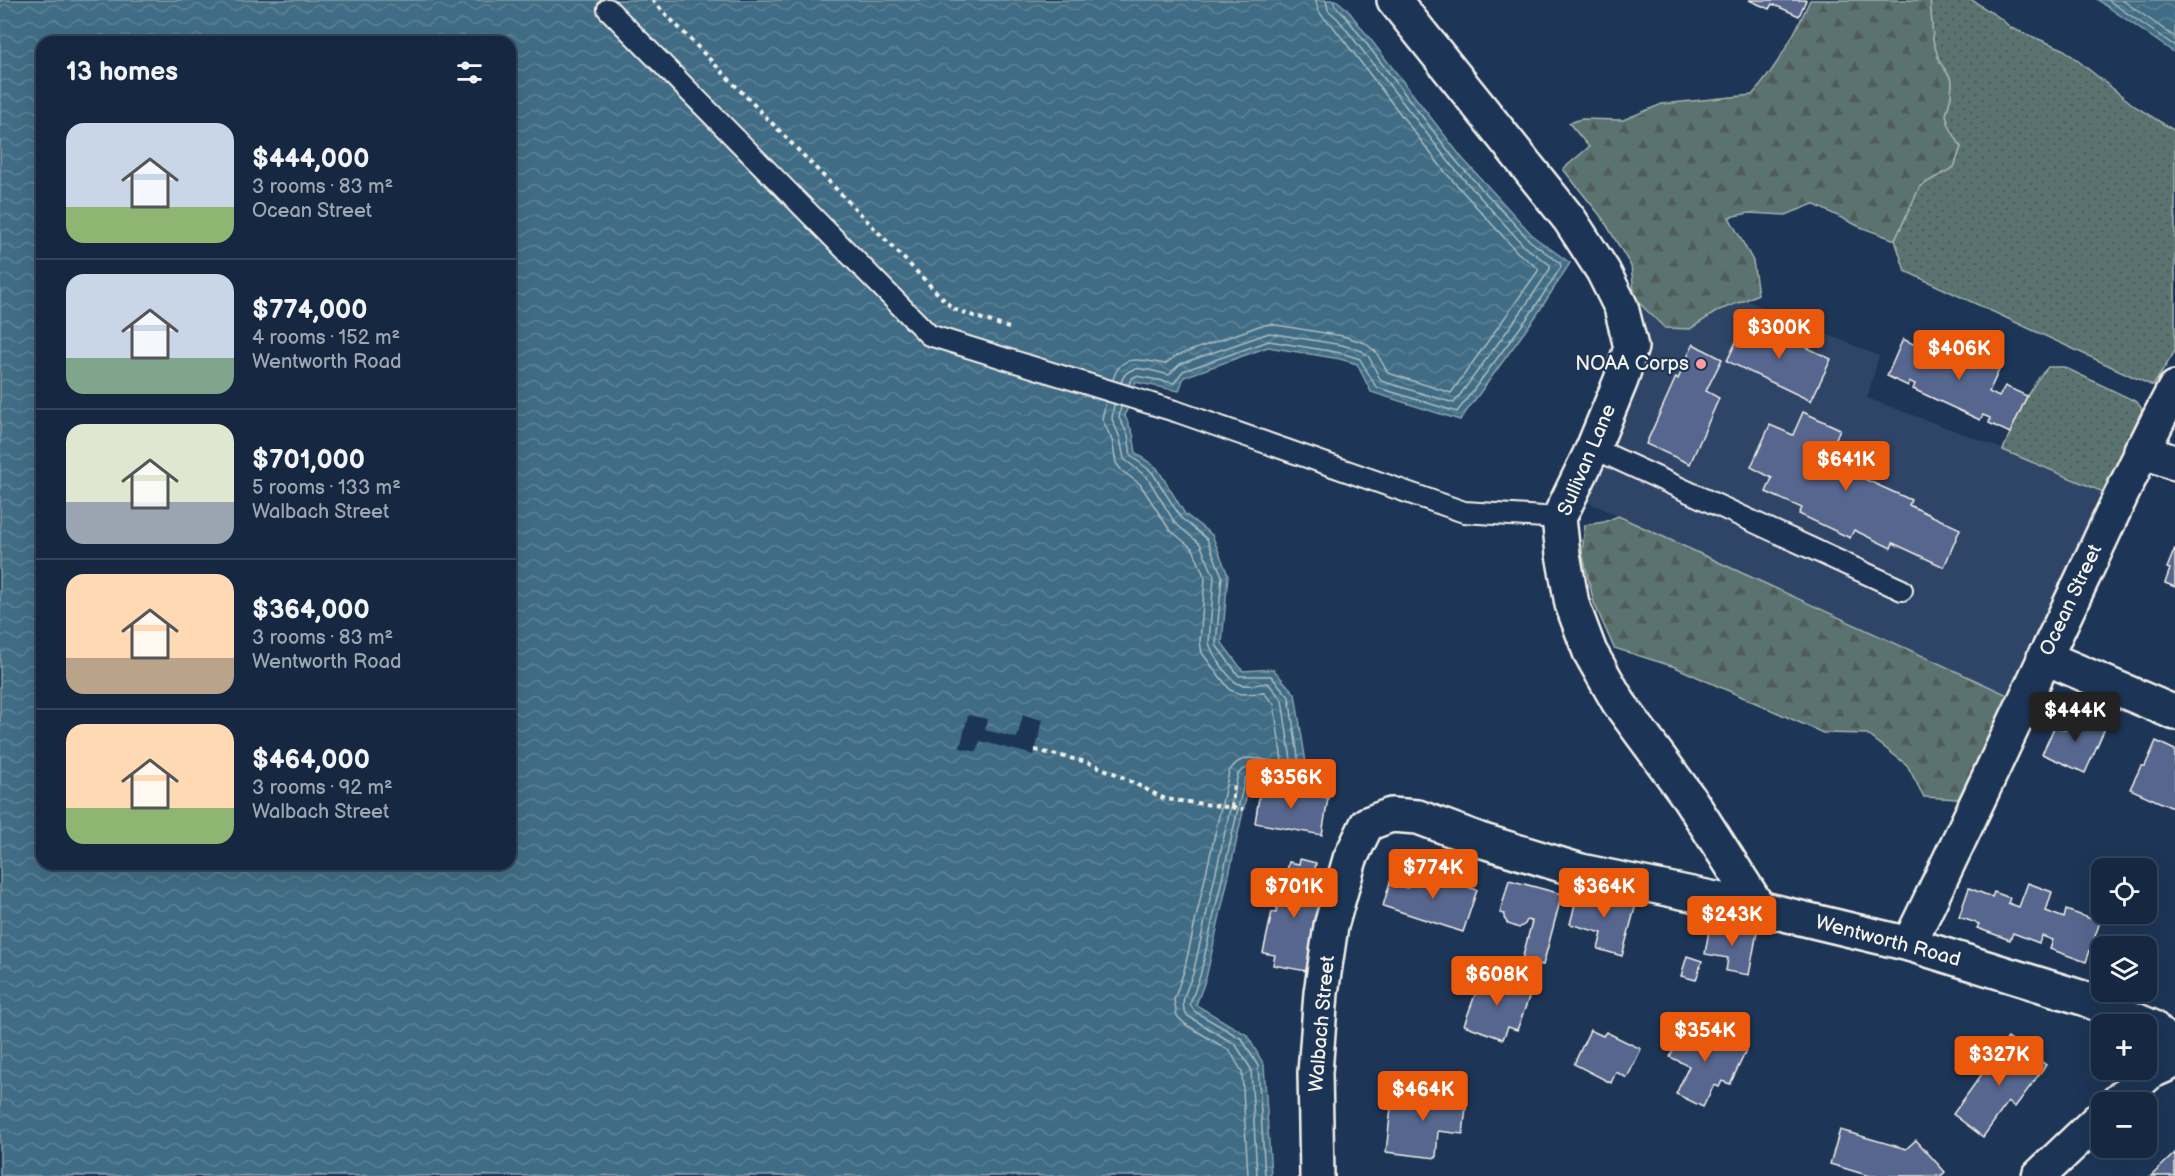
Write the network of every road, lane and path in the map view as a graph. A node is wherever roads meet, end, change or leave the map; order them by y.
1 (652, 0) edge
2 (1394, 0) edge
3 (608, 9) dead end
4 (1012, 329) dead end
5 (2175, 388) edge
6 (1593, 448) junction
7 (2141, 450) junction
8 (2175, 463) edge
9 (1559, 518) junction
10 (1902, 590) dead end
11 (2044, 657) junction
12 (2175, 713) edge
13 (1035, 750) dead end
14 (1234, 783) dead end
15 (1232, 808) junction
16 (1243, 809) dead end
17 (1418, 817) joint
18 (1759, 908) junction
19 (1909, 944) junction
20 (2175, 1052) edge
21 (2175, 1061) edge
22 (2128, 1092) edge
23 (2091, 1126) edge
24 (1317, 1176) edge
25 (2039, 1176) edge

1 - 4 path
2 - 6 street, Sullivan Lane
3 - 9 lane
5 - 7 street, Ocean Street
6 - 9 street, Sullivan Lane
6 - 10 lane
7 - 8 street
7 - 11 street, Ocean Street
9 - 18 street, Sullivan Lane
11 - 12 street
11 - 19 street, Ocean Street
13 - 15 path
14 - 15 path
15 - 16 path
17 - 18 street, Wentworth Road
17 - 24 street, Walbach Street
18 - 19 street, Wentworth Road
19 - 20 street, Wentworth Road
21 - 22 street
23 - 25 street

